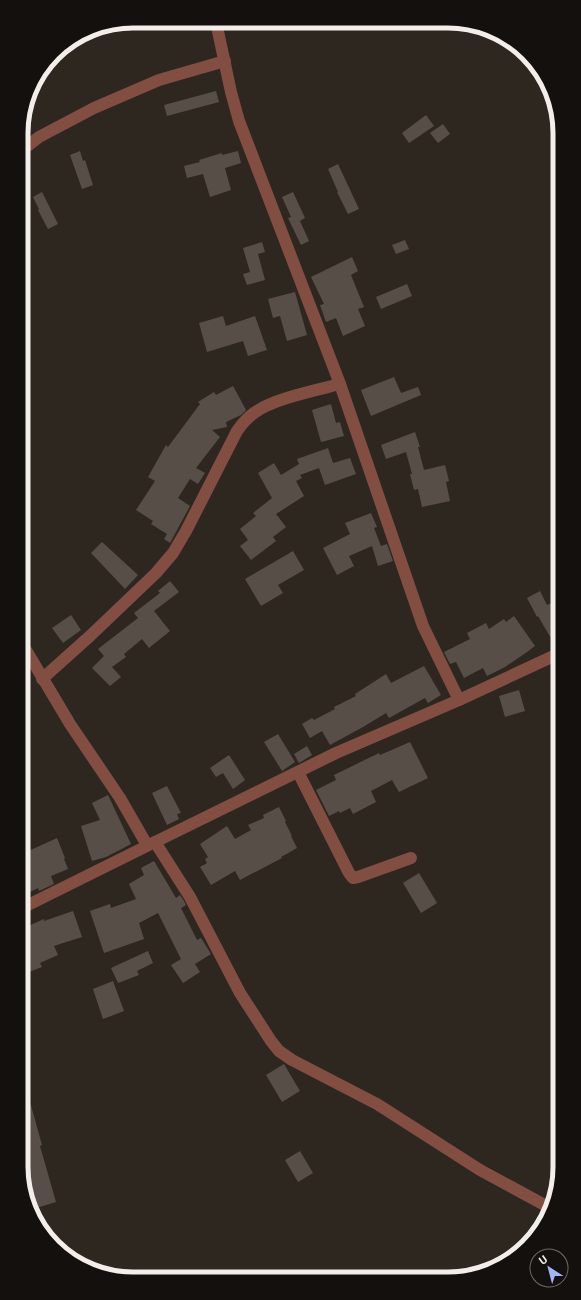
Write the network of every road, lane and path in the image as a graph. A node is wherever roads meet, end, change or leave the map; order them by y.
1 (217, 28) edge
2 (225, 61) junction
3 (28, 146) edge
4 (340, 384) junction
5 (28, 654) edge
6 (553, 656) edge
7 (42, 679) junction
8 (459, 700) junction
9 (298, 772) junction
10 (151, 843) junction
11 (411, 858) dead end
12 (28, 905) edge
13 (545, 1205) edge

1 - 2 street
2 - 3 street
2 - 4 street
4 - 7 street
4 - 8 street
5 - 7 street
6 - 8 street
7 - 10 street
8 - 9 street
9 - 10 street
9 - 11 street
10 - 12 street
10 - 13 street

